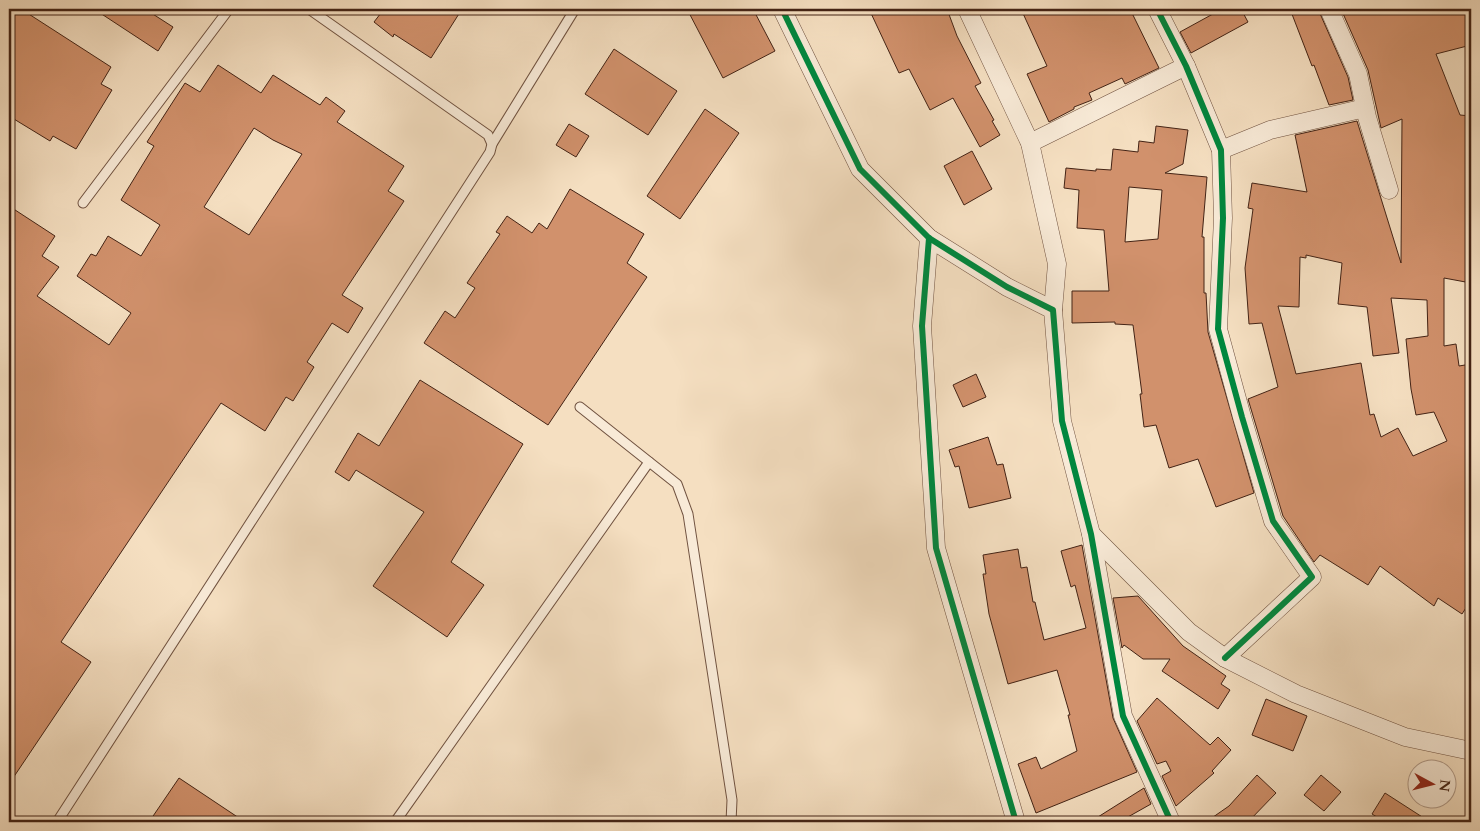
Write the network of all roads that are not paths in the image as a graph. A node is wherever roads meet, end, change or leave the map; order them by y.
1 (229, 9) edge
2 (310, 9) edge
3 (575, 9) edge
4 (782, 9) edge
5 (967, 9) edge
6 (1157, 9) edge
7 (1329, 9) edge
8 (1186, 66) junction
9 (1365, 108) junction
10 (1030, 143) junction
11 (492, 144) junction
12 (1222, 150) junction
13 (1389, 190) dead end
14 (83, 202) dead end
15 (929, 238) junction
16 (1053, 310) junction
17 (580, 408) dead end
18 (649, 462) junction
19 (1091, 534) junction
20 (1225, 658) junction
21 (1471, 751) edge
22 (57, 822) edge
23 (395, 822) edge
24 (730, 822) edge
25 (1016, 822) edge
26 (1171, 822) edge

1 - 14 lane
2 - 11 lane
3 - 11 lane
4 - 15 street
5 - 10 street
6 - 8 street
7 - 9 street
8 - 10 street
8 - 12 street
9 - 12 street
9 - 13 street
10 - 16 street
11 - 22 lane
12 - 20 street
15 - 16 street
15 - 25 street
16 - 19 street
17 - 18 lane
18 - 23 lane
18 - 24 lane
19 - 20 street
19 - 26 street
20 - 21 street

